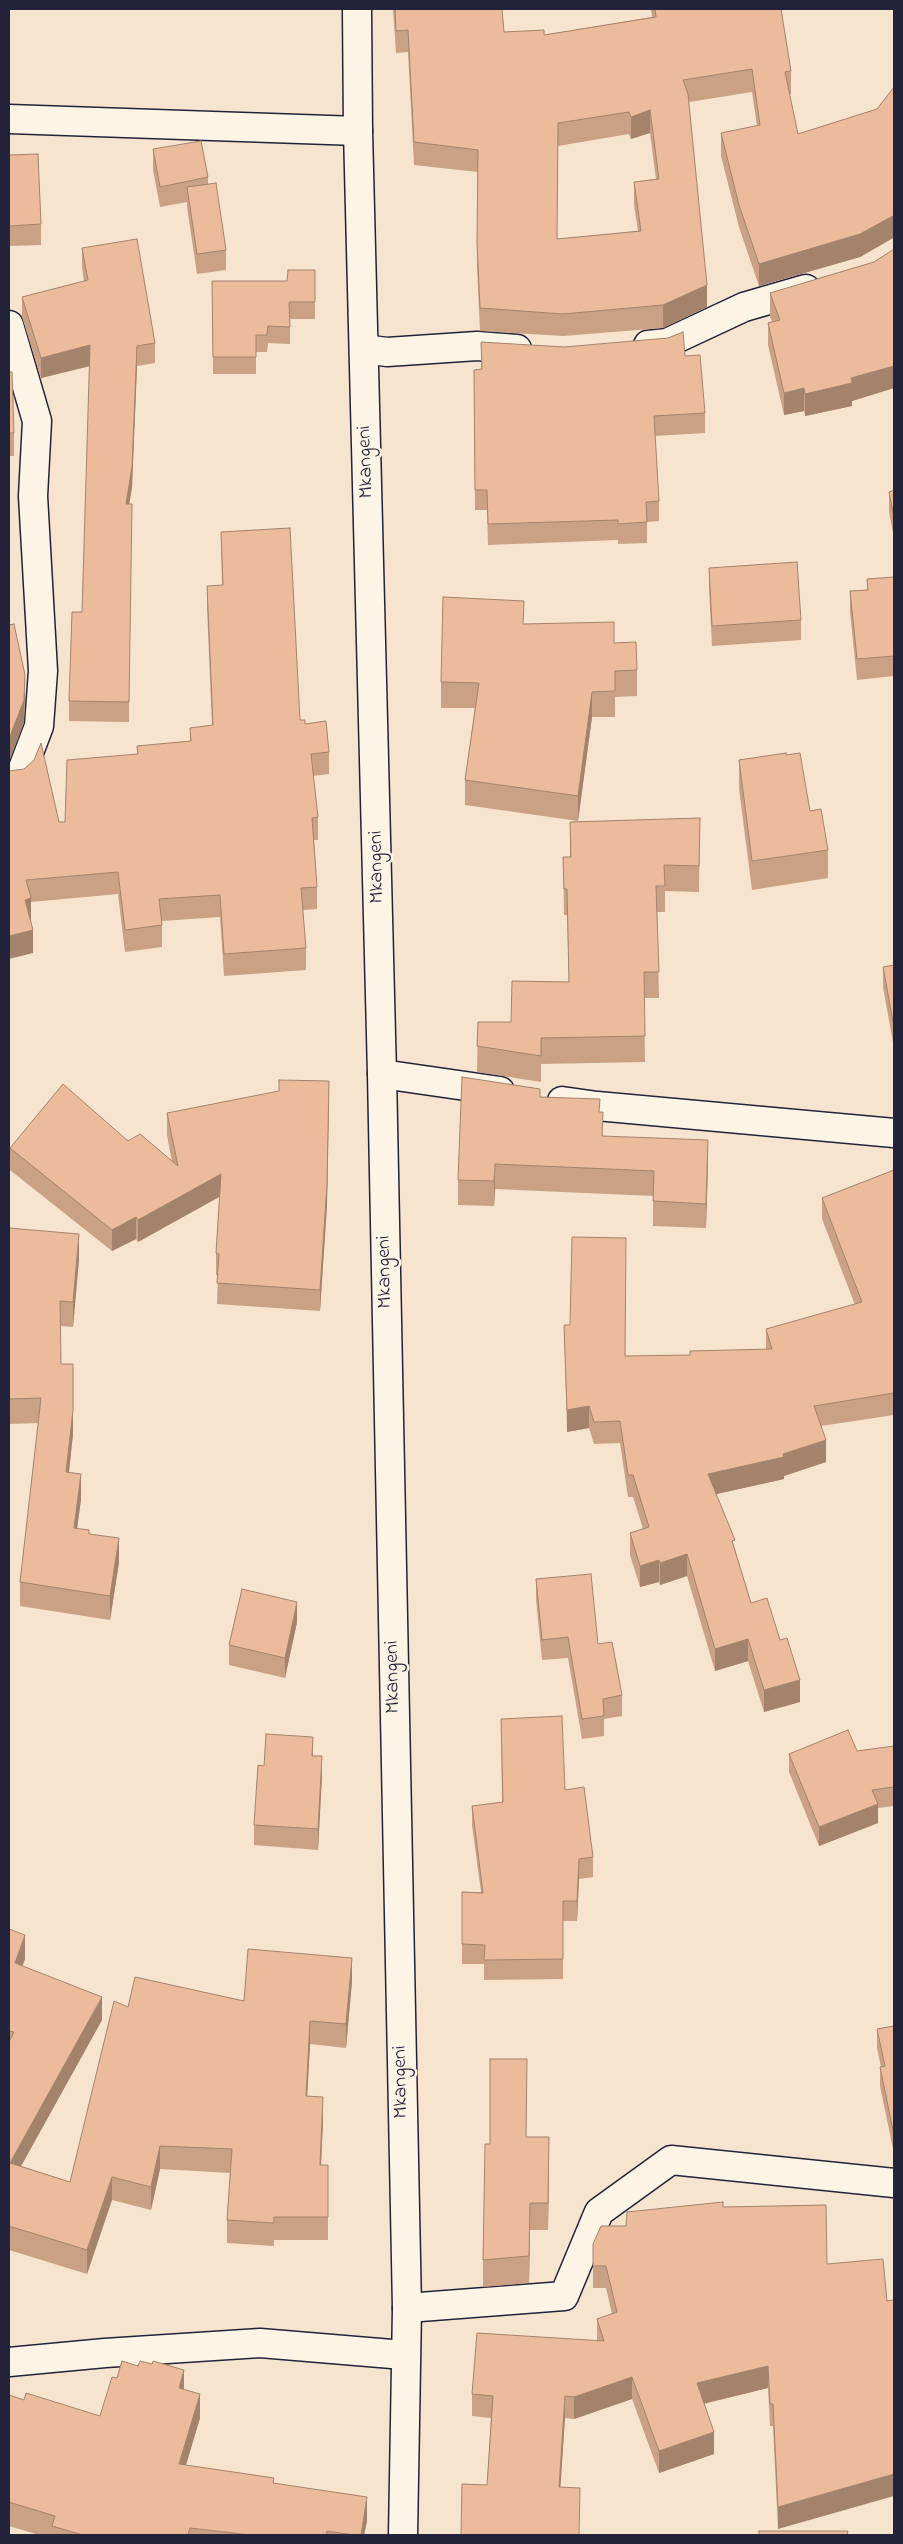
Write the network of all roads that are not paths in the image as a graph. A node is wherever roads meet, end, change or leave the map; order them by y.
1 (357, 9) edge
2 (9, 119) edge
3 (358, 131) junction
4 (830, 281) edge
5 (9, 326) edge
6 (620, 347) edge
7 (364, 349) junction
8 (544, 350) edge
9 (9, 779) edge
10 (382, 1074) junction
11 (894, 1133) edge
12 (894, 2183) edge
13 (406, 2308) junction
14 (404, 2355) junction
15 (9, 2362) edge
16 (404, 2535) edge

1 - 3 street, Mkangeni
2 - 3 street
3 - 7 street, Mkangeni
4 - 6 street
5 - 9 street
7 - 8 street
7 - 10 street, Mkangeni
10 - 11 street
10 - 13 street, Mkangeni
12 - 13 street
13 - 14 street, Mkangeni
14 - 15 street
14 - 16 street, Mkangeni

